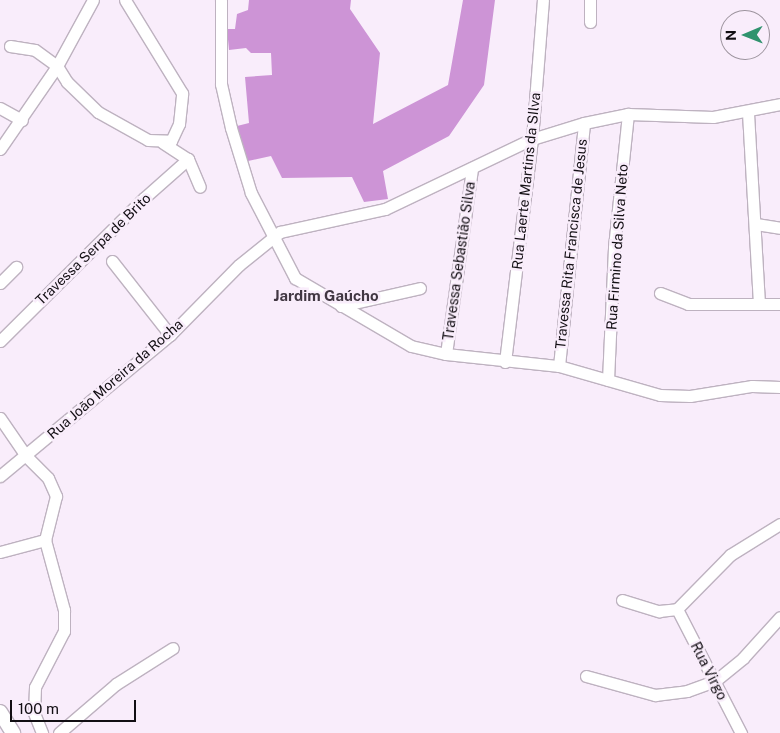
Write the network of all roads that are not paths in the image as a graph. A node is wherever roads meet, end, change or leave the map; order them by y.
1 (93, 0) edge
2 (125, 0) edge
3 (221, 0) edge
4 (543, 0) edge
5 (590, 0) edge
6 (590, 22) dead end
7 (10, 46) dead end
8 (57, 66) junction
9 (780, 104) edge
10 (0, 108) edge
11 (748, 113) junction
12 (628, 114) junction
13 (22, 120) junction
14 (584, 123) junction
15 (532, 139) junction
16 (167, 142) junction
17 (0, 149) edge
18 (188, 159) junction
19 (472, 168) junction
20 (200, 187) dead end
21 (756, 224) junction
22 (780, 228) edge
23 (272, 238) junction
24 (112, 261) dead end
25 (16, 267) dead end
26 (0, 283) edge
27 (420, 288) dead end
28 (660, 293) dead end
29 (759, 304) junction
30 (780, 304) edge
31 (341, 306) junction
32 (170, 335) junction
33 (0, 341) edge
34 (446, 354) junction
35 (505, 362) junction
36 (559, 366) junction
37 (608, 380) junction
38 (780, 387) edge
39 (0, 418) edge
40 (26, 456) junction
41 (0, 476) edge
42 (780, 524) edge
43 (45, 540) junction
44 (0, 552) edge
45 (622, 600) dead end
46 (677, 609) junction
47 (780, 617) edge
48 (173, 648) dead end
49 (586, 676) dead end
50 (715, 681) junction
51 (0, 712) edge
52 (13, 733) edge
53 (42, 733) edge
54 (59, 733) edge
55 (741, 733) edge

1 - 8 street
2 - 16 street
3 - 23 street
4 - 15 street, Rua Laerte Martins da SIlva
5 - 6 street
7 - 8 street
8 - 13 street
8 - 16 street
9 - 11 street, Rua João Moreira da Rocha
10 - 13 street
11 - 12 street, Rua João Moreira da Rocha
11 - 21 street
12 - 14 street, Rua João Moreira da Rocha
12 - 37 street, Rua Firmino da Silva Neto
13 - 17 street
14 - 15 street, Rua João Moreira da Rocha
14 - 36 street, Travessa Rita Francisca de Jesus
15 - 19 street, Rua João Moreira da Rocha
15 - 35 street, Rua Laerte Martins da SIlva
16 - 18 street
18 - 20 street
18 - 33 street, Travessa Serpa de Brito
19 - 23 street, Rua João Moreira da Rocha
19 - 34 street, Travessa Sebastião Silva
21 - 22 street
21 - 29 street
23 - 31 street
23 - 32 street, Rua João Moreira da Rocha
24 - 32 street
25 - 26 street
27 - 31 street
28 - 29 street
29 - 30 street
31 - 34 street
32 - 40 street, Rua João Moreira da Rocha
34 - 35 street
35 - 36 street
36 - 37 street
37 - 38 street
39 - 40 street
40 - 41 street, Rua João Moreira da Rocha
40 - 43 street
42 - 46 street
43 - 44 street
43 - 53 street
45 - 46 street
46 - 50 street, Rua Virgo
47 - 50 street
48 - 54 street
49 - 50 street
50 - 55 street, Rua Virgo
51 - 52 main road

